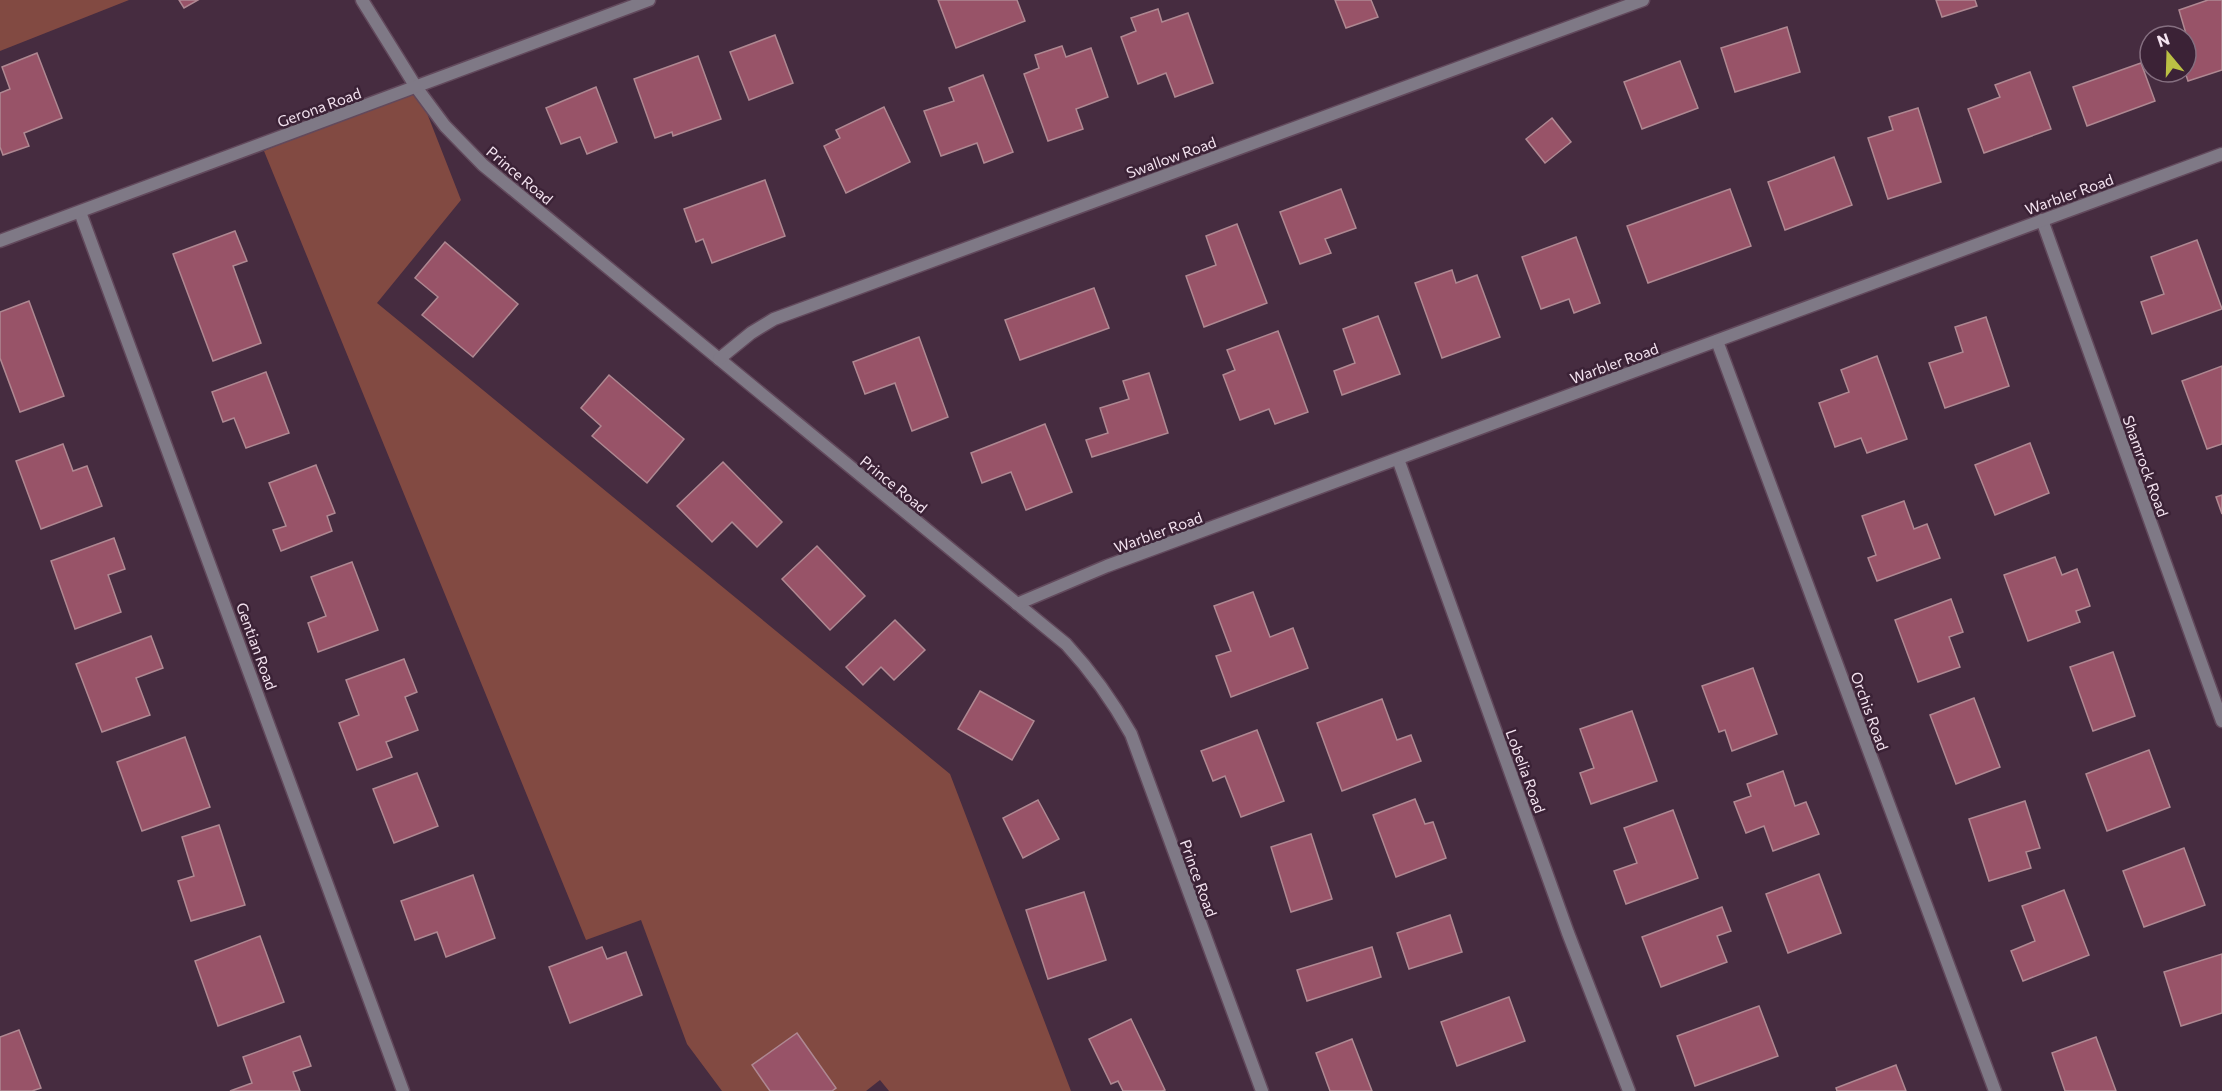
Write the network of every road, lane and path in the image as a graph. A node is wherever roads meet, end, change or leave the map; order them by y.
1 (362, 0) edge
2 (649, 0) edge
3 (1643, 0) edge
4 (416, 87) junction
5 (2222, 154) edge
6 (80, 212) junction
7 (2042, 220) junction
8 (0, 241) edge
9 (1717, 341) junction
10 (719, 359) junction
11 (1398, 459) junction
12 (1017, 604) junction
13 (2222, 721) edge
14 (403, 1091) edge
15 (1262, 1091) edge
16 (1629, 1091) edge
17 (1995, 1091) edge

1 - 4 street, Prince Road
2 - 4 street, Gerona Road
3 - 10 street, Swallow Road
4 - 6 street, Gerona Road
4 - 10 street, Prince Road
5 - 7 street, Warbler Road
6 - 8 street, Gerona Road
6 - 14 street, Gentian Road
7 - 9 street, Warbler Road
7 - 13 street, Shamrock Road
9 - 11 street, Warbler Road
9 - 17 street, Orchis Road
10 - 12 street, Prince Road
11 - 12 street, Warbler Road
11 - 16 street, Lobelia Road
12 - 15 street, Prince Road

